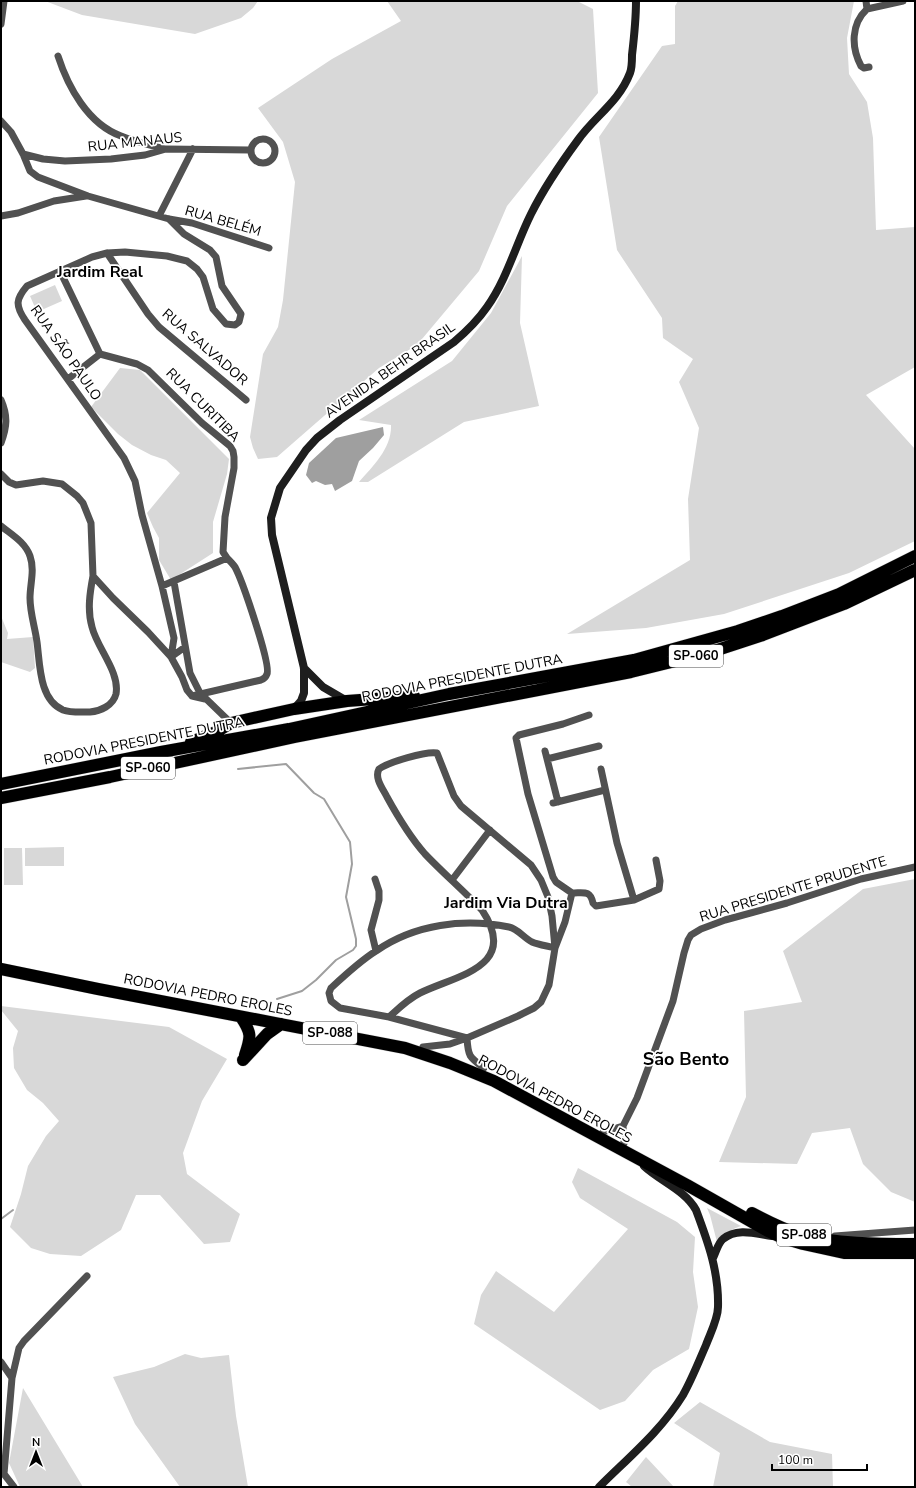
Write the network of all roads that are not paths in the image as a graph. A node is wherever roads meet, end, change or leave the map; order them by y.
1 (4, 1) edge
2 (636, 1) edge
3 (866, 1) edge
4 (902, 1) edge
5 (867, 9) junction
6 (1, 20) edge
7 (58, 56) dead end
8 (869, 67) dead end
9 (1, 121) edge
10 (166, 149) junction
11 (193, 149) junction
12 (250, 150) dead end
13 (23, 154) junction
14 (88, 196) junction
15 (1, 216) edge
16 (159, 216) junction
17 (169, 219) junction
18 (269, 248) dead end
19 (107, 253) junction
20 (60, 270) junction
21 (100, 354) junction
22 (68, 378) junction
23 (1, 400) edge
24 (246, 400) dead end
25 (1, 443) edge
26 (1, 474) edge
27 (1, 526) edge
28 (915, 556) edge
29 (227, 558) junction
30 (915, 570) edge
31 (93, 576) junction
32 (174, 582) junction
33 (162, 586) junction
34 (185, 647) junction
35 (171, 657) junction
36 (304, 668) junction
37 (449, 694) junction
38 (202, 696) junction
39 (347, 701) junction
40 (294, 709) junction
41 (589, 715) dead end
42 (232, 723) junction
43 (598, 746) dead end
44 (545, 751) dead end
45 (165, 752) junction
46 (547, 760) junction
47 (601, 769) dead end
48 (1, 784) edge
49 (605, 790) junction
50 (1, 798) edge
51 (490, 830) junction
52 (656, 860) dead end
53 (915, 867) edge
54 (375, 879) dead end
55 (452, 880) junction
56 (572, 893) junction
57 (634, 900) junction
58 (490, 924) junction
59 (556, 948) junction
60 (376, 951) junction
61 (1, 964) edge
62 (1, 969) edge
63 (241, 1017) junction
64 (388, 1017) junction
65 (281, 1024) junction
66 (467, 1038) junction
67 (423, 1047) junction
68 (484, 1068) junction
69 (623, 1126) junction
70 (603, 1132) junction
71 (624, 1143) junction
72 (638, 1160) junction
73 (915, 1230) edge
74 (798, 1233) junction
75 (783, 1238) junction
76 (915, 1244) edge
77 (915, 1253) edge
78 (713, 1258) junction
79 (87, 1276) dead end
80 (1, 1362) edge
81 (12, 1378) junction
82 (3, 1474) edge
83 (602, 1486) edge
84 (14, 1487) edge

1 - 6 street
2 - 36 street, AVENIDA BEHR BRASIL
3 - 5 street
4 - 5 street
5 - 8 street
7 - 10 street
9 - 13 street, RUA SÃO PAULO
10 - 11 street, RUA MANAUS
10 - 13 street, RUA MANAUS
11 - 12 street, RUA MANAUS
11 - 16 street
13 - 14 street, RUA SÃO PAULO
14 - 15 street
14 - 16 street, RUA SÃO PAULO
16 - 17 street, RUA SÃO PAULO
17 - 18 street, RUA BELÉM
17 - 19 street, RUA SÃO PAULO
19 - 20 street, RUA SÃO PAULO
19 - 24 street, RUA SALVADOR
20 - 21 street
20 - 22 street, RUA SÃO PAULO
21 - 22 street
21 - 29 street, RUA CURITIBA
22 - 33 street, RUA SÃO PAULO
23 - 25 street
26 - 31 street
27 - 31 street
28 - 37 highway, RODOVIA PRESIDENTE DUTRA / SP-060
29 - 32 street
29 - 38 street
30 - 50 highway, RODOVIA PRESIDENTE DUTRA / SP-060
31 - 35 street
32 - 33 street
32 - 34 street
33 - 35 street, RUA SÃO PAULO
34 - 35 street
34 - 38 street
35 - 38 street
36 - 39 street
36 - 40 street, AVENIDA BEHR BRASIL
37 - 39 highway
37 - 45 highway, RODOVIA PRESIDENTE DUTRA / SP-060
38 - 42 street
39 - 40 highway
40 - 42 highway
41 - 56 street
42 - 45 highway
43 - 46 street
44 - 46 street
45 - 48 highway, RODOVIA PRESIDENTE DUTRA / SP-060
46 - 49 street
47 - 49 street
49 - 57 street
51 - 55 street
51 - 55 street
51 - 59 street
52 - 57 street
53 - 69 street, RUA PRESIDENTE PRUDENTE
54 - 60 street
55 - 58 street
56 - 57 street
56 - 59 street
58 - 59 street
58 - 60 street
58 - 64 street
59 - 66 street
60 - 64 street
61 - 67 highway, RODOVIA PEDRO EROLES / SP-088
62 - 63 highway, RODOVIA PEDRO EROLES / SP-088
63 - 65 highway, RODOVIA PEDRO EROLES / SP-088
63 - 65 highway
64 - 66 street
65 - 72 highway, RODOVIA PEDRO EROLES / SP-088
66 - 67 street
66 - 68 street
67 - 68 highway, RODOVIA PEDRO EROLES / SP-088
68 - 70 highway, RODOVIA PEDRO EROLES / SP-088
69 - 70 street
69 - 71 street
70 - 71 highway, RODOVIA PEDRO EROLES / SP-088
71 - 74 highway, RODOVIA PEDRO EROLES / SP-088
72 - 75 highway, RODOVIA PEDRO EROLES / SP-088
72 - 78 street
73 - 74 street
74 - 76 highway, RODOVIA PEDRO EROLES / SP-088
75 - 77 highway, RODOVIA PEDRO EROLES / SP-088
75 - 78 street
78 - 83 street
79 - 81 street
80 - 81 street
81 - 82 street
82 - 84 street

